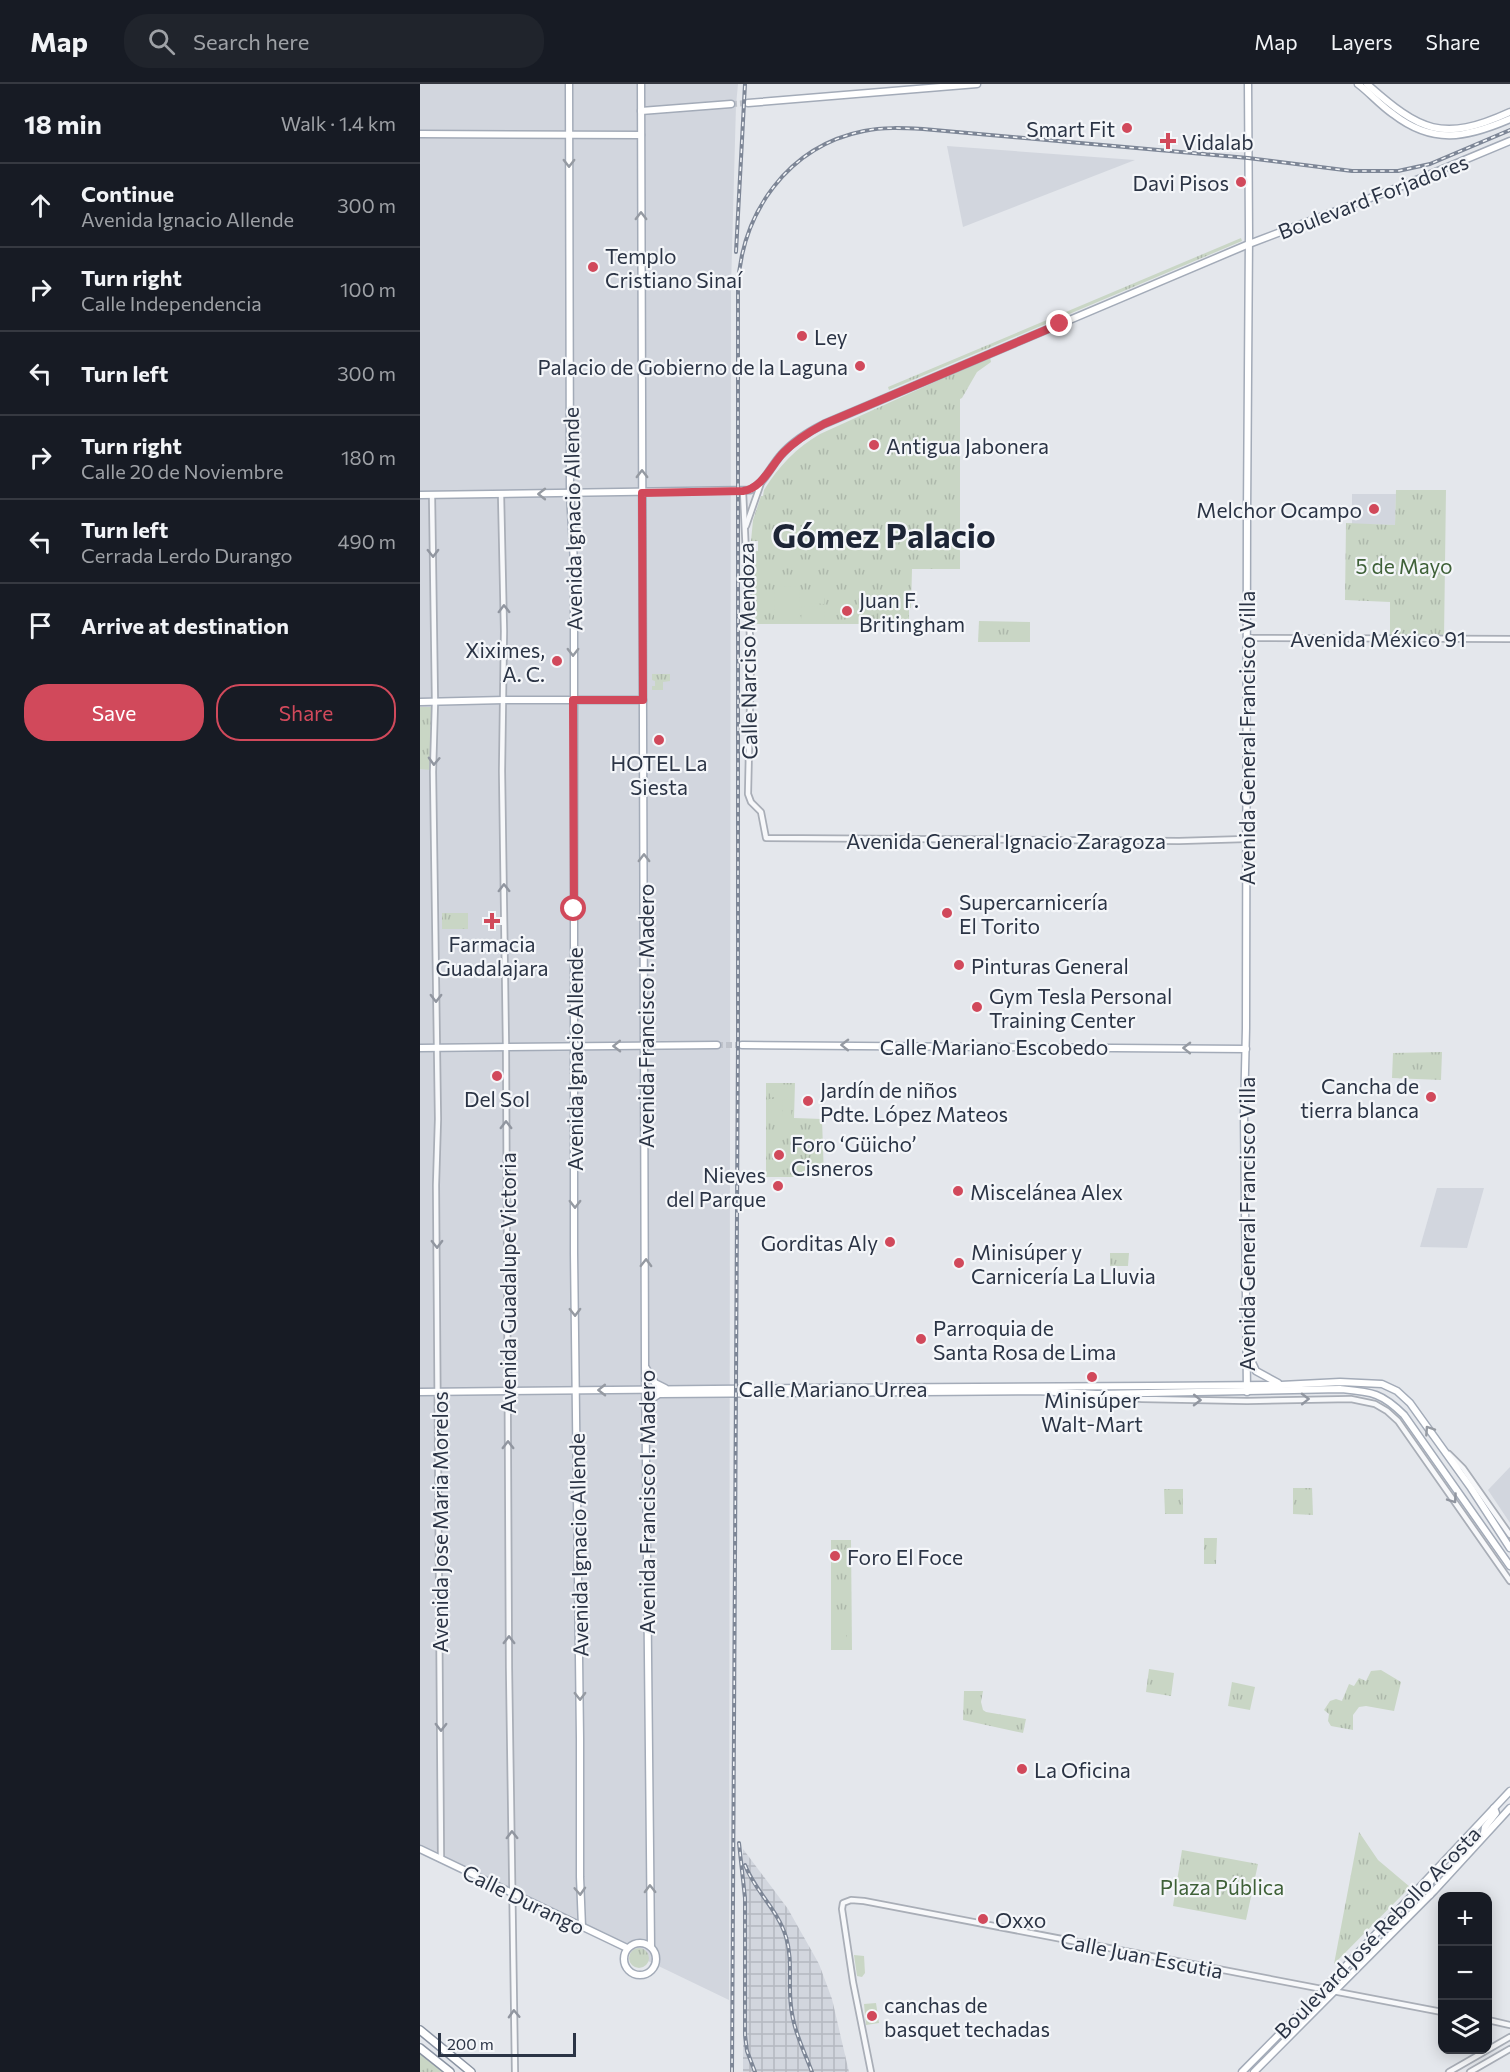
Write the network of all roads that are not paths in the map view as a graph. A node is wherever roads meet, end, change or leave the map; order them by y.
1 (569, 84) edge
2 (641, 84) edge
3 (963, 84) edge
4 (977, 84) edge
5 (1248, 84) edge
6 (1358, 84) edge
7 (1366, 84) edge
8 (748, 103) tunnel mouth
9 (731, 104) tunnel mouth
10 (641, 111) junction
11 (1510, 112) edge
12 (1510, 119) edge
13 (420, 134) edge
14 (569, 135) junction
15 (641, 135) junction
16 (1510, 141) edge
17 (1249, 233) junction
18 (1259, 240) junction
19 (1249, 244) junction
20 (764, 478) junction
21 (743, 491) junction
22 (642, 493) junction
23 (501, 494) junction
24 (570, 494) junction
25 (420, 495) edge
26 (432, 495) junction
27 (744, 532) junction
28 (1247, 638) junction
29 (1510, 639) edge
30 (504, 700) junction
31 (573, 700) junction
32 (643, 700) junction
33 (420, 702) edge
34 (435, 702) junction
35 (765, 838) joint
36 (1246, 839) junction
37 (645, 1045) junction
38 (717, 1045) tunnel mouth
39 (742, 1045) tunnel mouth
40 (575, 1046) junction
41 (436, 1047) junction
42 (506, 1047) junction
43 (420, 1048) edge
44 (1246, 1049) junction
45 (1245, 1346) junction
46 (645, 1366) junction
47 (1281, 1385) junction
48 (668, 1389) junction
49 (1246, 1389) junction
50 (576, 1390) junction
51 (645, 1390) junction
52 (507, 1391) junction
53 (420, 1392) edge
54 (438, 1392) junction
55 (1097, 1394) junction
56 (645, 1411) junction
57 (1421, 1440) junction
58 (1414, 1445) junction
59 (1442, 1450) junction
60 (1510, 1535) edge
61 (1510, 1548) edge
62 (1510, 1566) edge
63 (1510, 1581) edge
64 (1510, 1791) edge
65 (1494, 1808) junction
66 (1510, 1808) edge
67 (1484, 1834) junction
68 (420, 1849) edge
69 (441, 1859) junction
70 (1441, 1864) junction
71 (512, 1893) junction
72 (1430, 1895) junction
73 (582, 1927) junction
74 (651, 1947) junction
75 (627, 1948) junction
76 (1324, 1989) junction
77 (1335, 1991) junction
78 (1438, 2011) edge
79 (1492, 2021) edge
80 (1510, 2025) edge
81 (420, 2030) edge
82 (1510, 2037) edge
83 (420, 2048) edge
84 (1510, 2049) edge
85 (450, 2072) edge
86 (471, 2072) edge
87 (515, 2072) edge
88 (871, 2072) edge
89 (1242, 2072) edge
90 (1254, 2072) edge
91 (1449, 2072) edge
92 (1470, 2072) edge

1 - 14 main road, Avenida Ignacio Allende
2 - 10 main road, Avenida Francisco I. Madero
3 - 4 main road
3 - 8 main road
5 - 17 main road, Avenida General Francisco Villa
6 - 12 main road
7 - 11 main road
9 - 10 main road
10 - 15 main road, Avenida Francisco I. Madero
13 - 14 main road
14 - 15 main road
14 -> 24 main road, Avenida Ignacio Allende
22 -> 15 main road, Avenida Francisco I. Madero
16 - 18 main road, Boulevard Forjadores
17 - 18 main road
17 - 19 main road, Avenida General Francisco Villa
18 - 19 main road, Boulevard Forjadores
19 - 20 main road, Boulevard Forjadores
19 - 28 main road, Avenida General Francisco Villa
20 - 21 main road
20 - 27 street, Calle Narciso Mendoza
21 - 22 main road
21 - 27 street, Calle Narciso Mendoza
22 - 24 main road
22 - 32 main road, Avenida Francisco I. Madero
24 -> 23 main road
23 - 26 main road
30 -> 23 street, Avenida Guadalupe Victoria
24 -> 31 main road, Avenida Ignacio Allende
25 - 26 main road
26 -> 34 street, Avenida Jose Maria Morelos
27 - 35 street, Calle Narciso Mendoza
28 - 29 street, Avenida México 91
28 - 36 main road, Avenida General Francisco Villa
30 - 31 main road
30 - 34 main road
42 -> 30 street, Avenida Guadalupe Victoria
31 - 32 main road
31 - 40 main road, Avenida Ignacio Allende
37 -> 32 main road, Avenida Francisco I. Madero
33 - 34 main road
34 -> 41 street, Avenida Jose Maria Morelos
35 - 36 street, Avenida General Ignacio Zaragoza
36 - 44 main road, Avenida General Francisco Villa
37 - 38 main road
37 -> 40 main road
46 -> 37 main road, Avenida Francisco I. Madero
44 -> 39 main road, Calle Mariano Escobedo
40 - 42 main road
40 -> 50 main road, Avenida Ignacio Allende
41 - 42 main road
41 - 43 main road
41 -> 54 street, Avenida Jose Maria Morelos
52 -> 42 street, Avenida Guadalupe Victoria
44 - 45 main road, Avenida General Francisco Villa
45 - 47 main road
45 - 49 main road, Avenida General Francisco Villa
46 - 48 main road
46 - 51 main road, Avenida Francisco I. Madero
47 - 49 main road
59 -> 47 main road
48 - 49 main road, Calle Mariano Urrea
48 - 51 main road, Calle Mariano Urrea
49 - 55 main road, Calle Mariano Urrea
49 - 57 main road
51 -> 50 main road, Calle Mariano Urrea
50 - 52 main road, Calle Mariano Urrea
50 -> 73 main road, Avenida Ignacio Allende
51 - 56 main road, Avenida Francisco I. Madero
52 - 54 main road, Calle Mariano Urrea
71 -> 52 street, Avenida Guadalupe Victoria
53 - 54 main road, Calle Mariano Urrea
54 -> 69 street, Avenida Jose Maria Morelos
55 - 56 main road, Calle Mariano Urrea
55 -> 58 street
74 -> 56 main road, Avenida Francisco I. Madero
57 - 58 main road
57 - 62 main road
58 -> 63 street
59 - 60 street
59 - 61 main road
64 - 65 main road, Boulevard José Rebollo Acosta
65 - 67 main road
65 - 70 main road, Boulevard José Rebollo Acosta
66 - 67 main road, Boulevard José Rebollo Acosta
67 - 72 main road, Boulevard José Rebollo Acosta
68 - 69 main road, Calle Durango
69 - 71 main road, Calle Durango
70 - 72 main road
70 - 76 main road, Boulevard José Rebollo Acosta
71 - 73 main road, Calle Durango
87 -> 71 street, Avenida Guadalupe Victoria
72 - 77 main road, Boulevard José Rebollo Acosta
73 - 75 main road, Calle Durango
74 - 75 main road
74 - 75 main road
76 - 77 street, Calle Juan Escutia
76 - 88 street, Calle Juan Escutia
76 - 89 main road, Boulevard José Rebollo Acosta
77 - 78 street, Calle Juan Escutia
77 - 90 main road, Boulevard José Rebollo Acosta
79 - 80 street
81 - 86 highway
82 - 91 street
83 - 85 highway
84 - 92 street

